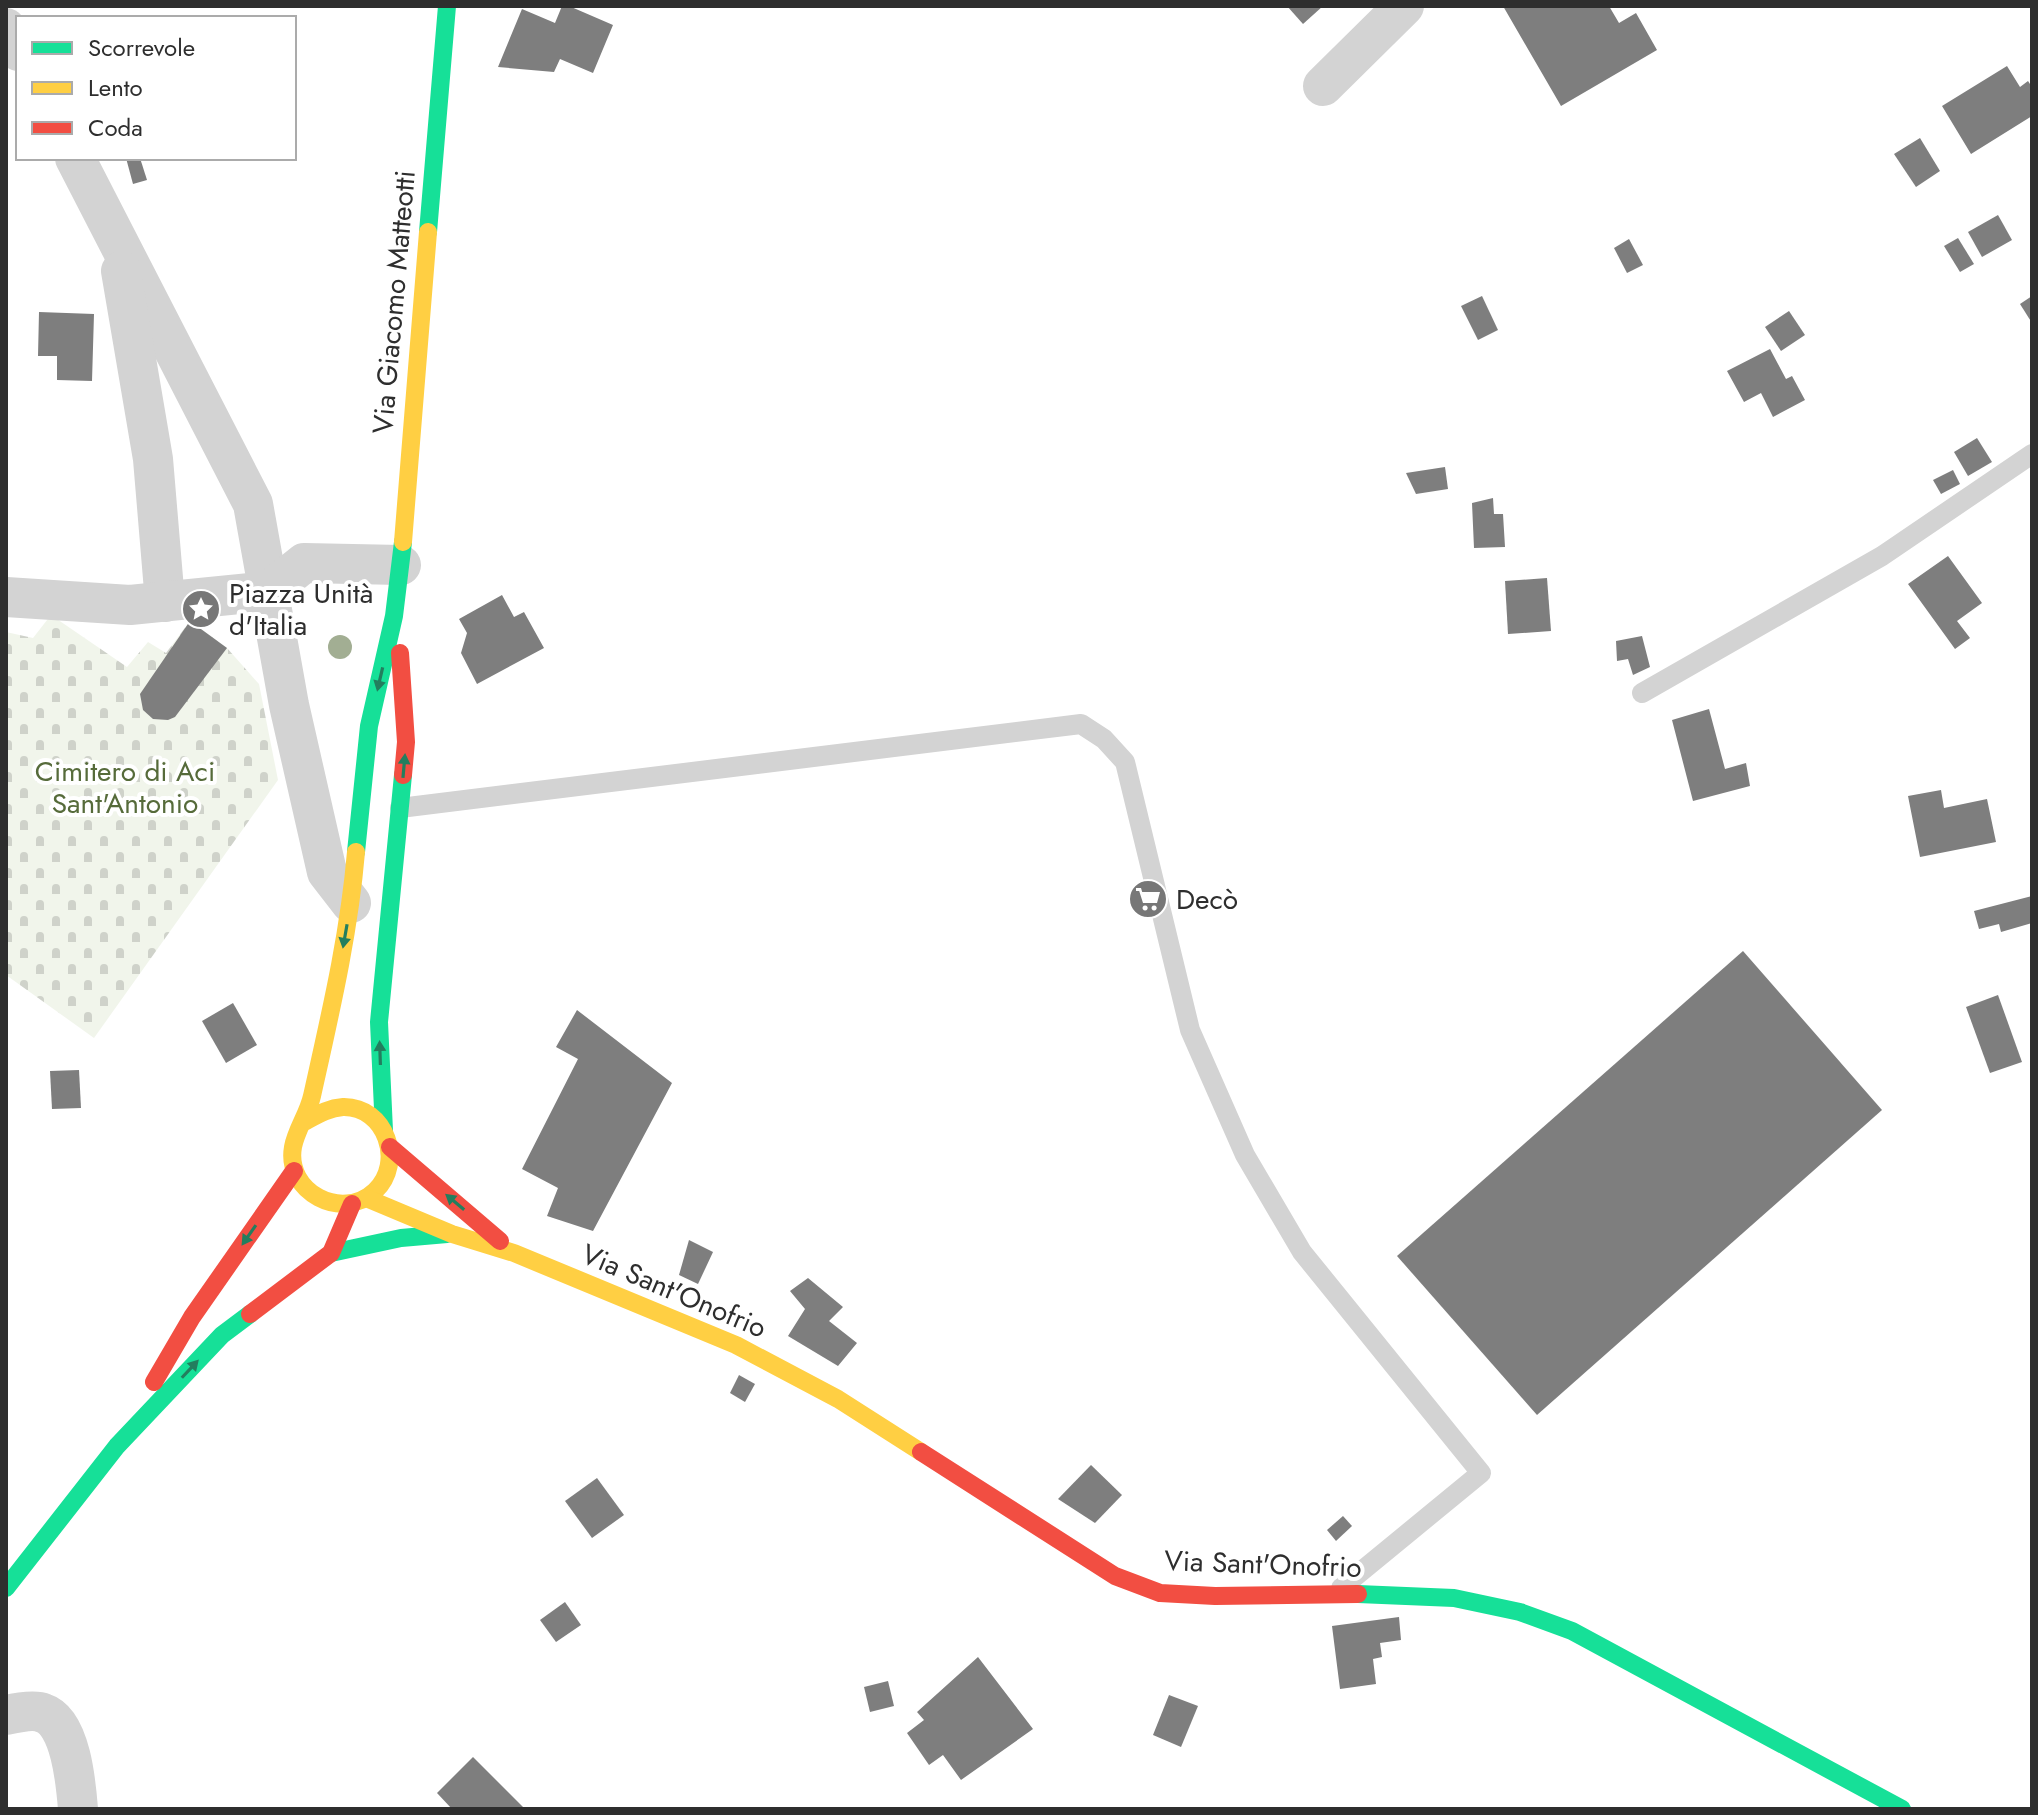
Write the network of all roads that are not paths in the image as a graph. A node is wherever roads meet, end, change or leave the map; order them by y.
1 (447, 6) edge
2 (1404, 6) edge
3 (6, 28) edge
4 (16, 47) edge
5 (1323, 86) dead end
6 (76, 160) edge
7 (114, 232) junction
8 (2032, 454) edge
9 (399, 584) junction
10 (269, 591) junction
11 (6, 597) edge
12 (165, 602) junction
13 (1642, 693) dead end
14 (400, 808) junction
15 (351, 903) junction
16 (304, 1122) junction
17 (387, 1139) junction
18 (294, 1171) junction
19 (359, 1201) junction
20 (452, 1234) junction
21 (331, 1253) junction
22 (514, 1253) junction
23 (117, 1446) junction
24 (6, 1588) edge
25 (1334, 1593) junction
26 (6, 1715) edge
27 (78, 1809) edge
28 (1902, 1809) edge

1 - 9 main road, Via Giacomo Matteotti
2 - 5 street
3 - 4 street
6 - 7 street
7 - 10 street
7 - 12 street
8 - 13 lane
9 - 10 street
14 -> 9 main road
9 -> 15 main road
10 - 12 street
10 - 15 street
11 - 12 street
17 -> 14 main road
14 - 25 lane
15 -> 16 main road
16 - 17 main road
16 - 18 main road
17 - 19 main road
22 -> 17 main road
18 - 19 main road
18 -> 23 main road
19 - 20 main road
19 - 21 main road
20 - 21 main road
20 - 22 main road
23 -> 21 main road
22 - 25 main road, Via Sant'Onofrio
23 - 24 main road
25 - 28 main road, Via Sant'Onofrio
26 - 27 street

